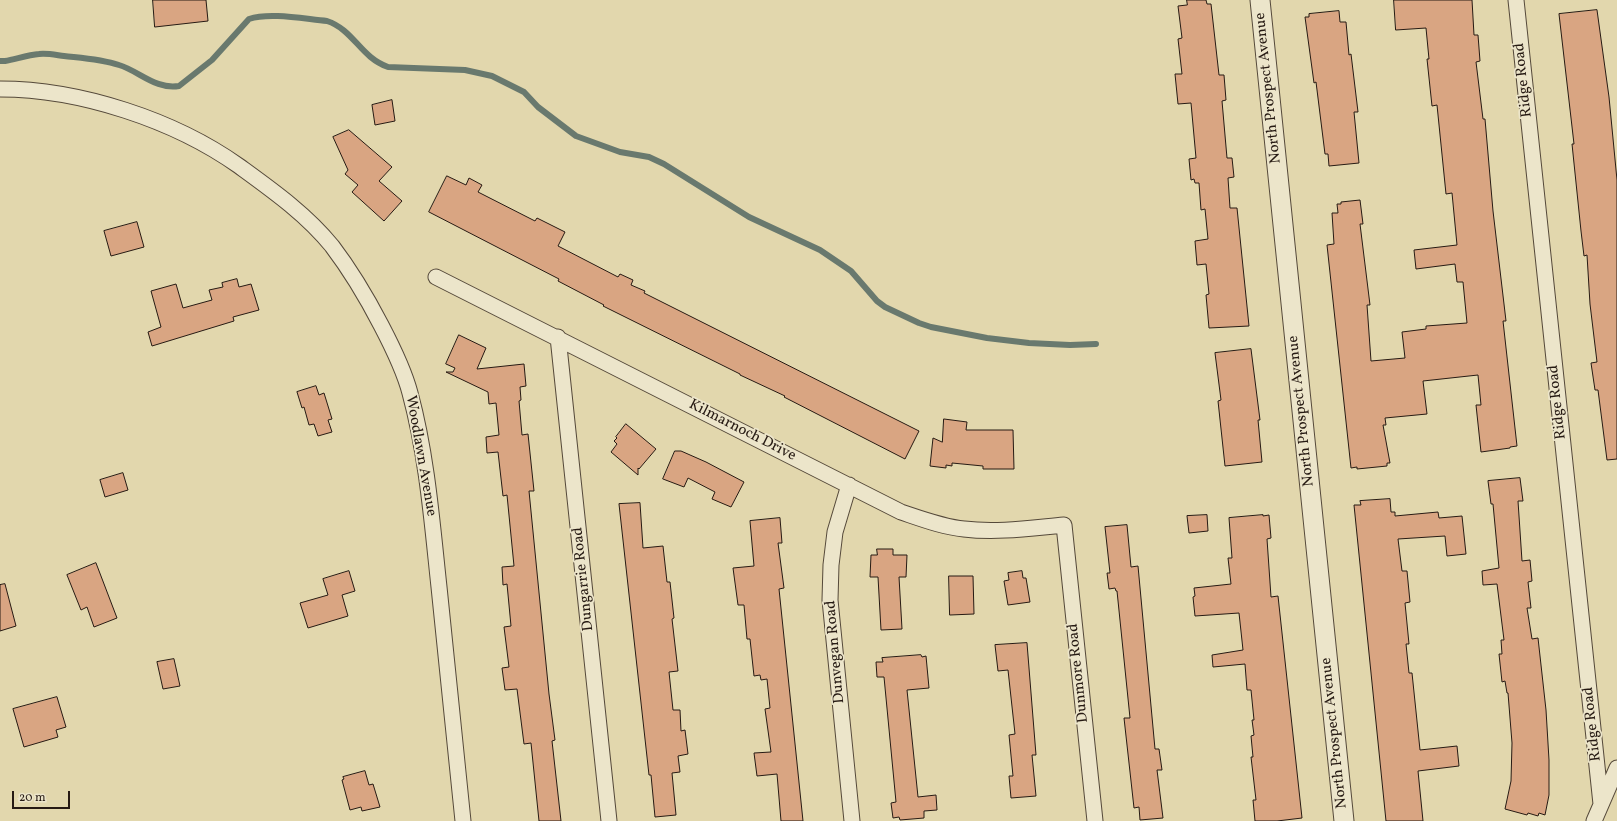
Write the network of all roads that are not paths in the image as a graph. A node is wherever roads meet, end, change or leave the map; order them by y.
1 (1260, 0) edge
2 (1516, 0) edge
3 (0, 89) edge
4 (436, 277) dead end
5 (558, 337) junction
6 (849, 486) junction
7 (1064, 525) joint
8 (1617, 768) edge
9 (1601, 804) junction
10 (463, 821) edge
11 (609, 821) edge
12 (852, 821) edge
13 (1095, 821) edge
14 (1344, 821) edge
15 (1594, 821) edge

1 - 14 street, North Prospect Avenue
2 - 9 street, Ridge Road
3 - 10 street, Woodlawn Avenue
4 - 5 street, Kilmarnoch Drive
5 - 6 street, Kilmarnoch Drive
5 - 11 street, Dungarrie Road
6 - 7 street, Kilmarnoch Drive
6 - 12 street, Dunvegan Road
7 - 13 street, Dunmore Road
8 - 9 street
9 - 15 street

